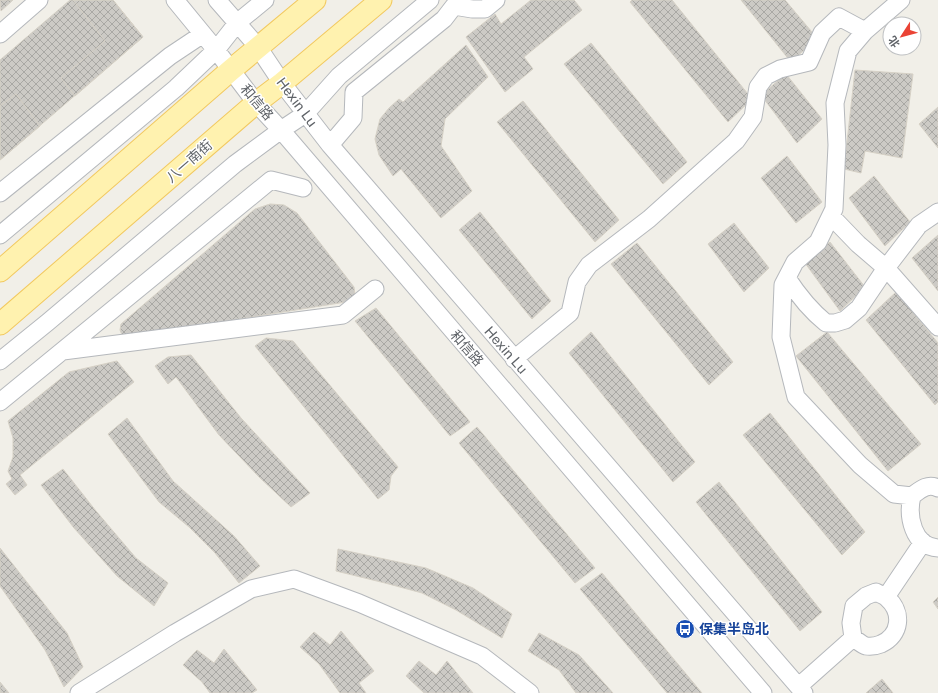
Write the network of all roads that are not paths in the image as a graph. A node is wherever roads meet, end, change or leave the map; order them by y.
1 (39, 0) edge
2 (175, 0) edge
3 (217, 0) edge
4 (265, 0) edge
5 (315, 0) edge
6 (381, 0) edge
7 (430, 0) edge
8 (496, 0) edge
9 (901, 0) edge
10 (238, 22) junction
11 (865, 31) junction
12 (0, 34) edge
13 (203, 34) junction
14 (258, 47) junction
15 (216, 50) junction
16 (231, 70) junction
17 (282, 83) junction
18 (256, 103) junction
19 (305, 114) junction
20 (281, 130) junction
21 (330, 145) junction
22 (303, 188) dead end
23 (0, 193) edge
24 (938, 212) edge
25 (831, 216) junction
26 (0, 235) edge
27 (886, 268) junction
28 (0, 271) edge
29 (787, 278) junction
30 (375, 288) dead end
31 (0, 324) edge
32 (938, 327) edge
33 (63, 351) junction
34 (514, 359) junction
35 (0, 361) edge
36 (0, 402) edge
37 (938, 488) edge
38 (912, 496) junction
39 (930, 545) edge
40 (886, 598) junction
41 (853, 638) junction
42 (801, 690) edge
43 (80, 693) edge
44 (530, 693) edge
45 (762, 693) edge

1 - 12 street
2 - 13 street, 和信路
3 - 10 street, Hexin Lu
4 - 10 street
5 - 14 main road
6 - 17 main road, 八一南街
7 - 19 street
8 - 21 street
9 - 11 street
10 - 14 street, Hexin Lu
10 - 15 street
11 - 25 street
11 - 34 street
13 - 15 street, 和信路
13 - 23 street
14 - 16 main road
14 - 17 street, Hexin Lu
15 - 16 street, 和信路
15 - 26 street
16 - 18 street, 和信路
16 - 28 main road
17 - 18 main road, 八一南街
17 - 19 street, Hexin Lu
18 - 20 street, 和信路
18 - 31 main road, 八一南街
19 - 20 street
19 - 21 street, Hexin Lu
20 - 35 street
20 - 45 street, 和信路
21 - 34 street, Hexin Lu
22 - 33 street
24 - 27 street
25 - 27 street
25 - 29 street
27 - 29 street
27 - 32 street
29 - 38 street
30 - 33 street
33 - 36 street
34 - 42 street, Hexin Lu
37 - 38 street
38 - 39 street
39 - 40 street
40 - 41 street
40 - 41 street
41 - 42 street
43 - 44 street

